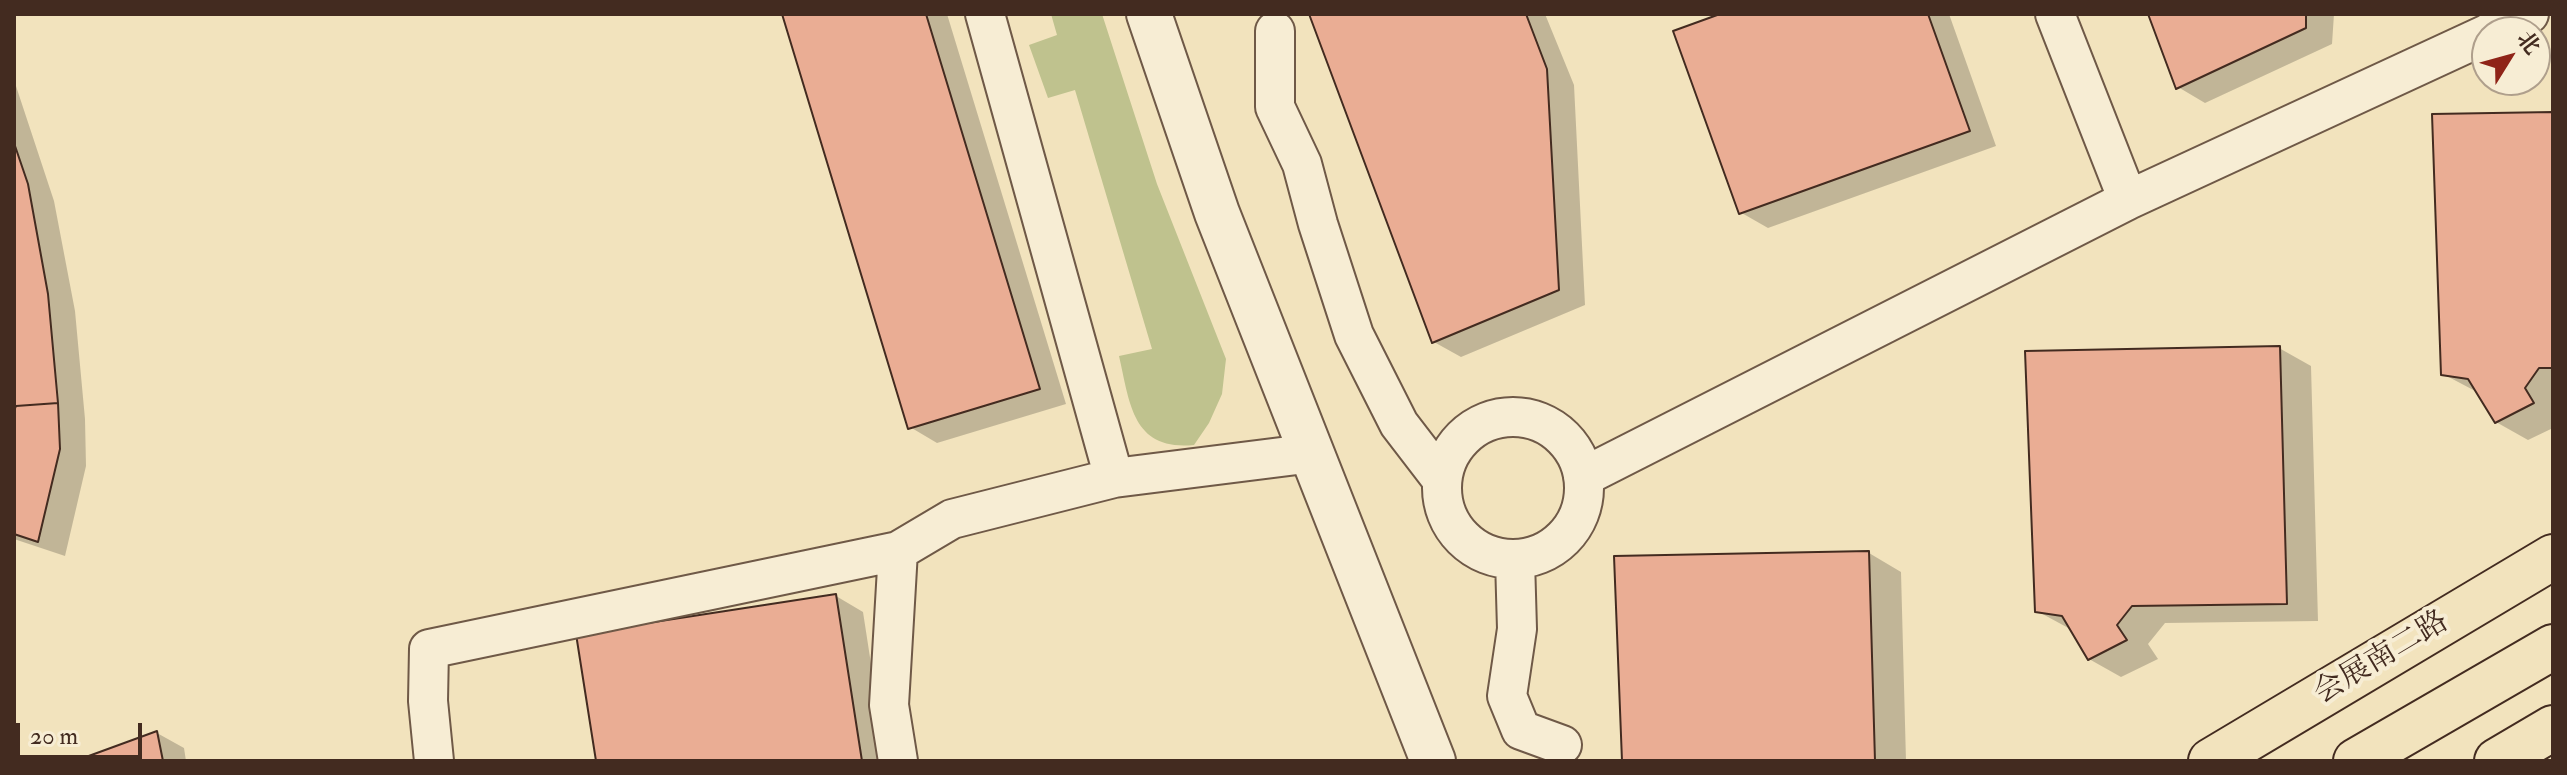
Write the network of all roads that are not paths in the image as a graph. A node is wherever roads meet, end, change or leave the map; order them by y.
1 (985, 14) edge
2 (1149, 14) edge
3 (2055, 14) edge
4 (1275, 31) dead end
5 (2471, 41) edge
6 (2128, 200) junction
7 (1313, 453) junction
8 (1583, 477) junction
9 (1114, 478) junction
10 (1442, 480) junction
11 (898, 551) junction
12 (2553, 557) edge
13 (1515, 560) junction
14 (2553, 647) edge
15 (2553, 728) edge
16 (1562, 745) dead end
17 (2220, 757) edge
18 (434, 761) edge
19 (898, 761) edge
20 (1433, 761) edge
21 (2356, 761) edge
22 (2497, 761) edge

1 - 9 street
2 - 7 street
3 - 6 street
4 - 10 street
5 - 6 street
6 - 8 street
7 - 9 street
7 - 20 street
8 - 10 street
8 - 13 street
9 - 11 street
10 - 13 street
11 - 18 street
11 - 19 street
12 - 17 main road, 会展南二路
13 - 16 street
14 - 21 main road
15 - 22 main road

